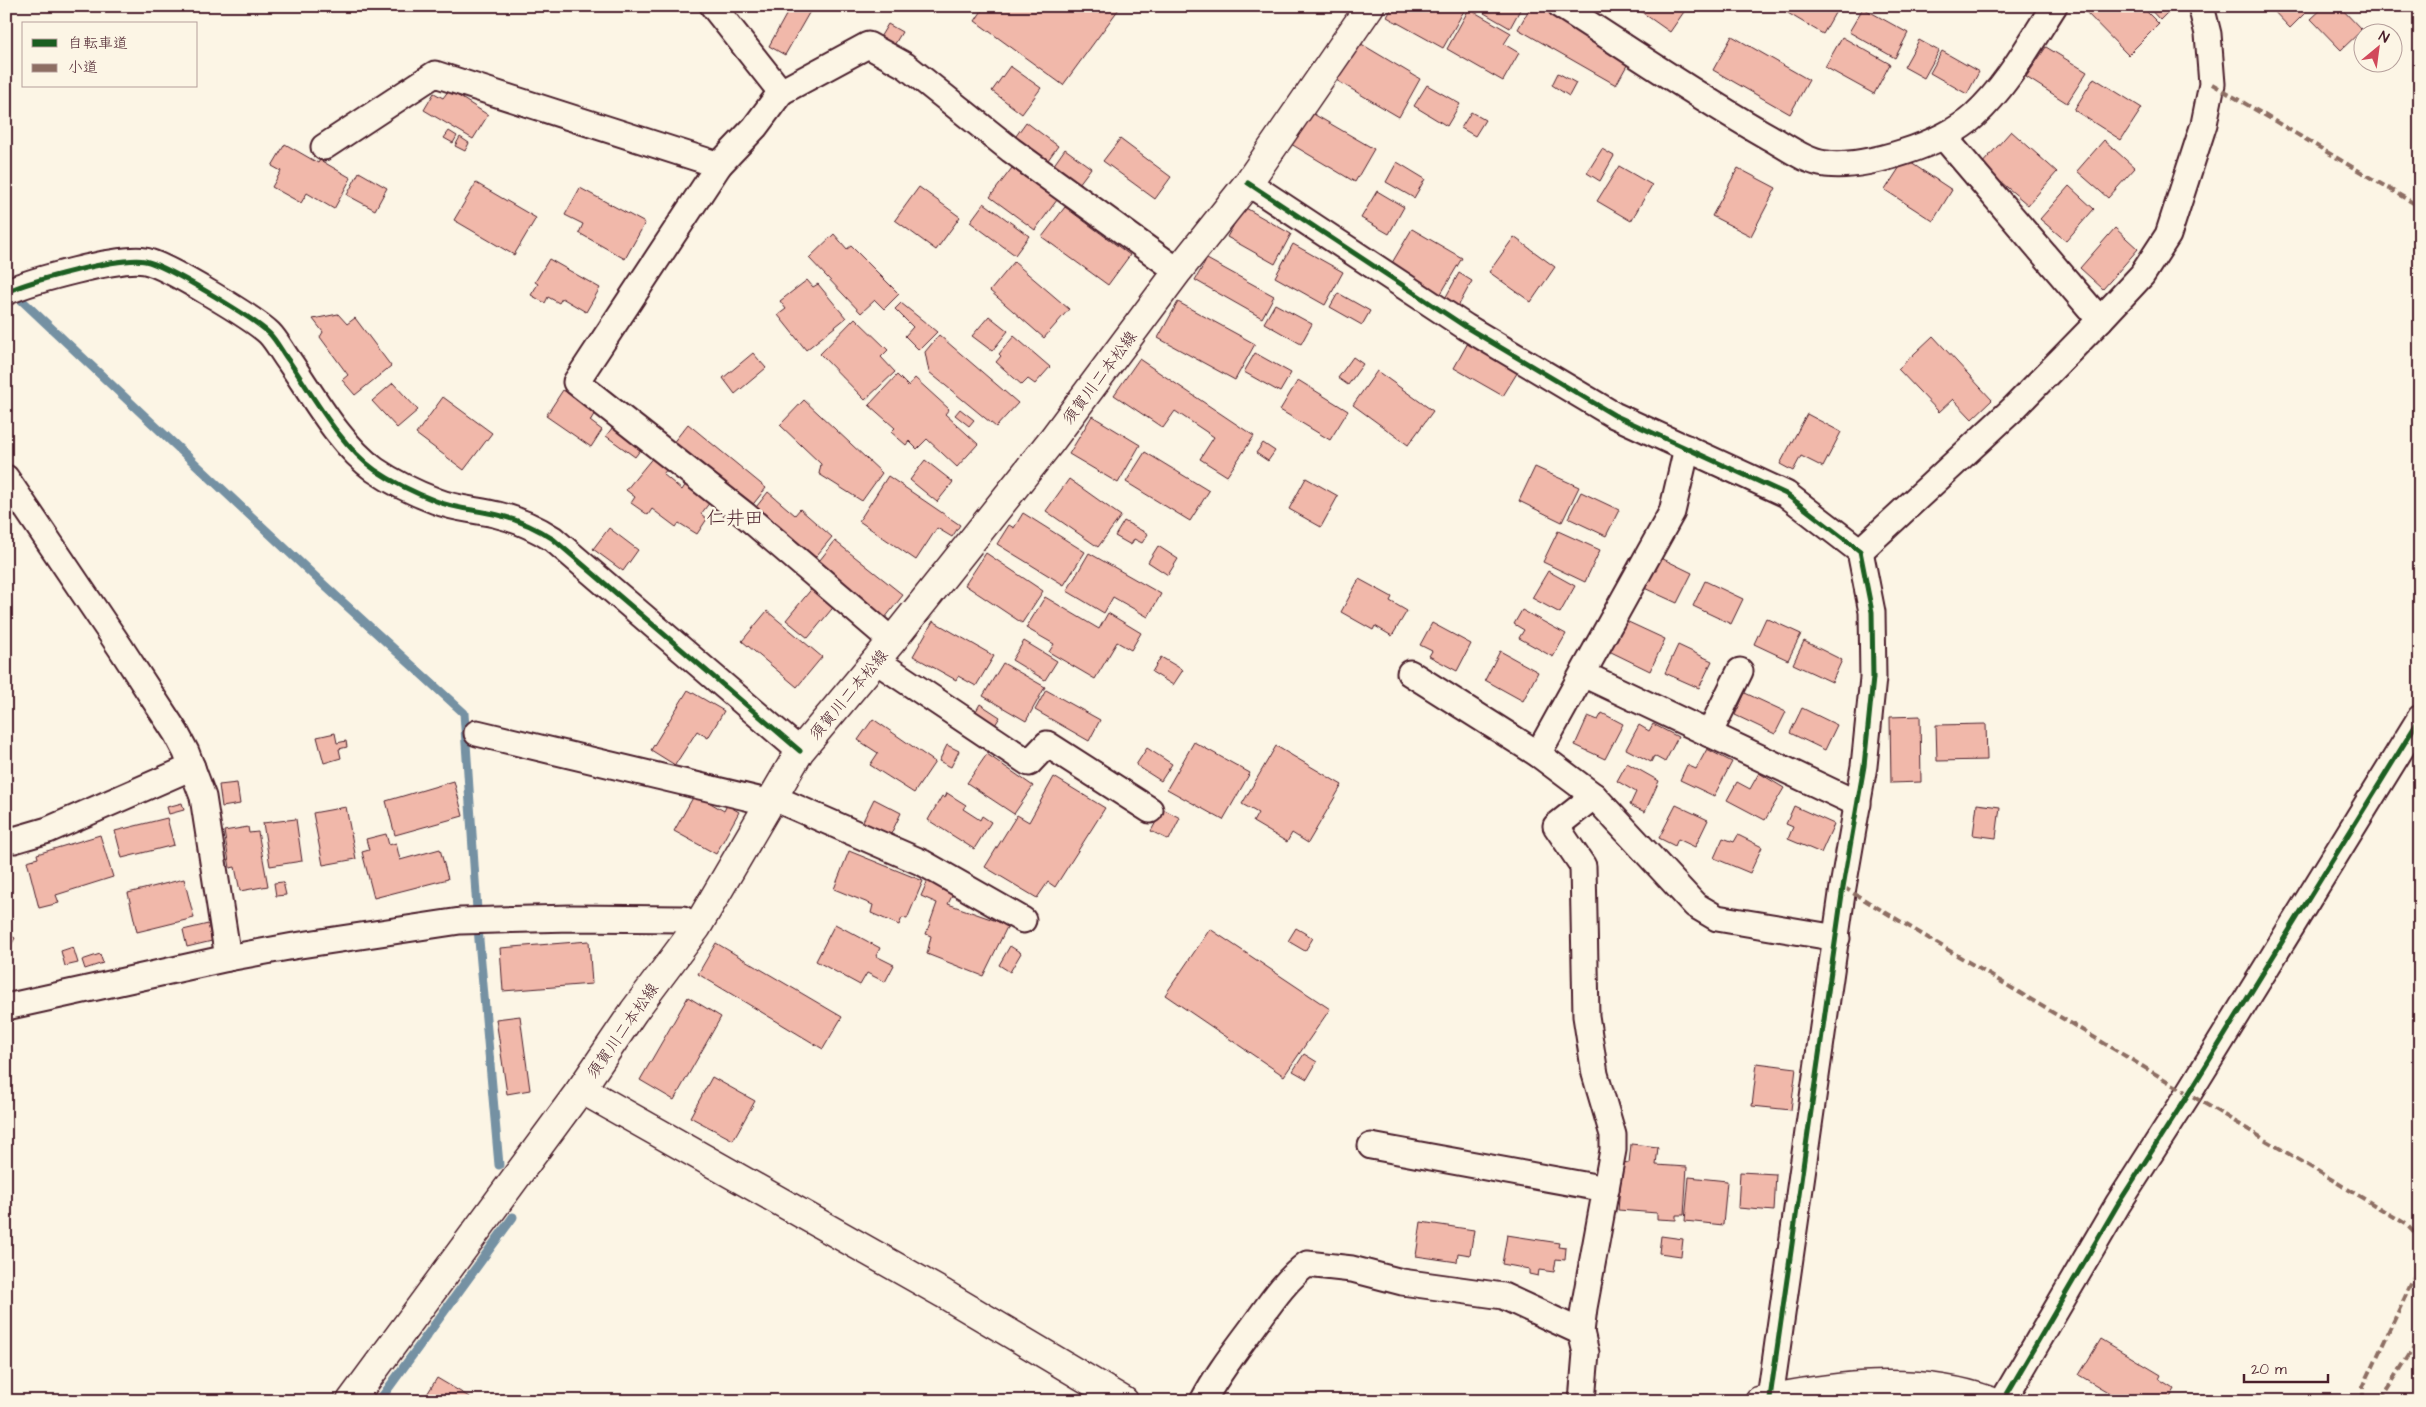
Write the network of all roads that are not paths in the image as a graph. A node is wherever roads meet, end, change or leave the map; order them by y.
1 (713, 6) edge
2 (1370, 6) edge
3 (1561, 6) edge
4 (2054, 6) edge
5 (2201, 6) edge
6 (781, 92) junction
7 (1944, 137) junction
8 (324, 147) dead end
9 (719, 165) junction
10 (1248, 183) junction
11 (1178, 271) junction
12 (14, 289) edge
13 (2100, 320) junction
14 (1686, 448) junction
15 (6, 478) edge
16 (1860, 551) junction
17 (884, 651) junction
18 (1740, 671) dead end
19 (1410, 673) dead end
20 (1583, 674) junction
21 (2420, 718) edge
22 (477, 732) dead end
23 (1709, 734) junction
24 (800, 751) junction
25 (1538, 754) junction
26 (192, 767) junction
27 (1594, 796) junction
28 (773, 800) junction
29 (1858, 804) junction
30 (1150, 810) dead end
31 (6, 837) edge
32 (1023, 920) dead end
33 (697, 927) junction
34 (1837, 938) junction
35 (228, 958) junction
36 (6, 1007) edge
37 (581, 1089) junction
38 (1371, 1146) dead end
39 (1606, 1189) junction
40 (1582, 1332) junction
41 (1764, 1400) edge
42 (350, 1401) edge
43 (1124, 1401) edge
44 (1203, 1401) edge
45 (1582, 1401) edge
46 (1990, 1401) edge
47 (2003, 1401) edge

1 - 6 street
2 - 10 main road, 須賀川二本松線
3 - 7 street
4 - 7 street
5 - 13 street
6 - 9 street
6 - 11 street
7 - 13 street
8 - 9 street
9 - 17 street
10 - 11 main road, 須賀川二本松線
10 - 14 street
11 - 17 main road, 須賀川二本松線
12 - 24 street
13 - 16 street
14 - 16 street
14 - 20 street
15 - 26 street
16 - 29 street
17 - 24 main road, 須賀川二本松線
17 - 30 street
18 - 23 street
19 - 25 street
20 - 23 street
20 - 25 street
21 - 47 street
22 - 28 street
23 - 29 street
24 - 28 main road, 須賀川二本松線
25 - 27 street
26 - 31 street
26 - 35 street
27 - 34 street
27 - 39 street
28 - 32 street
28 - 33 main road, 須賀川二本松線
29 - 34 street
33 - 35 street
33 - 37 main road, 須賀川二本松線
34 - 41 street
35 - 36 street
37 - 42 main road, 須賀川二本松線
37 - 43 main road
38 - 39 street
39 - 40 street
40 - 44 street
40 - 45 street
41 - 46 main road

